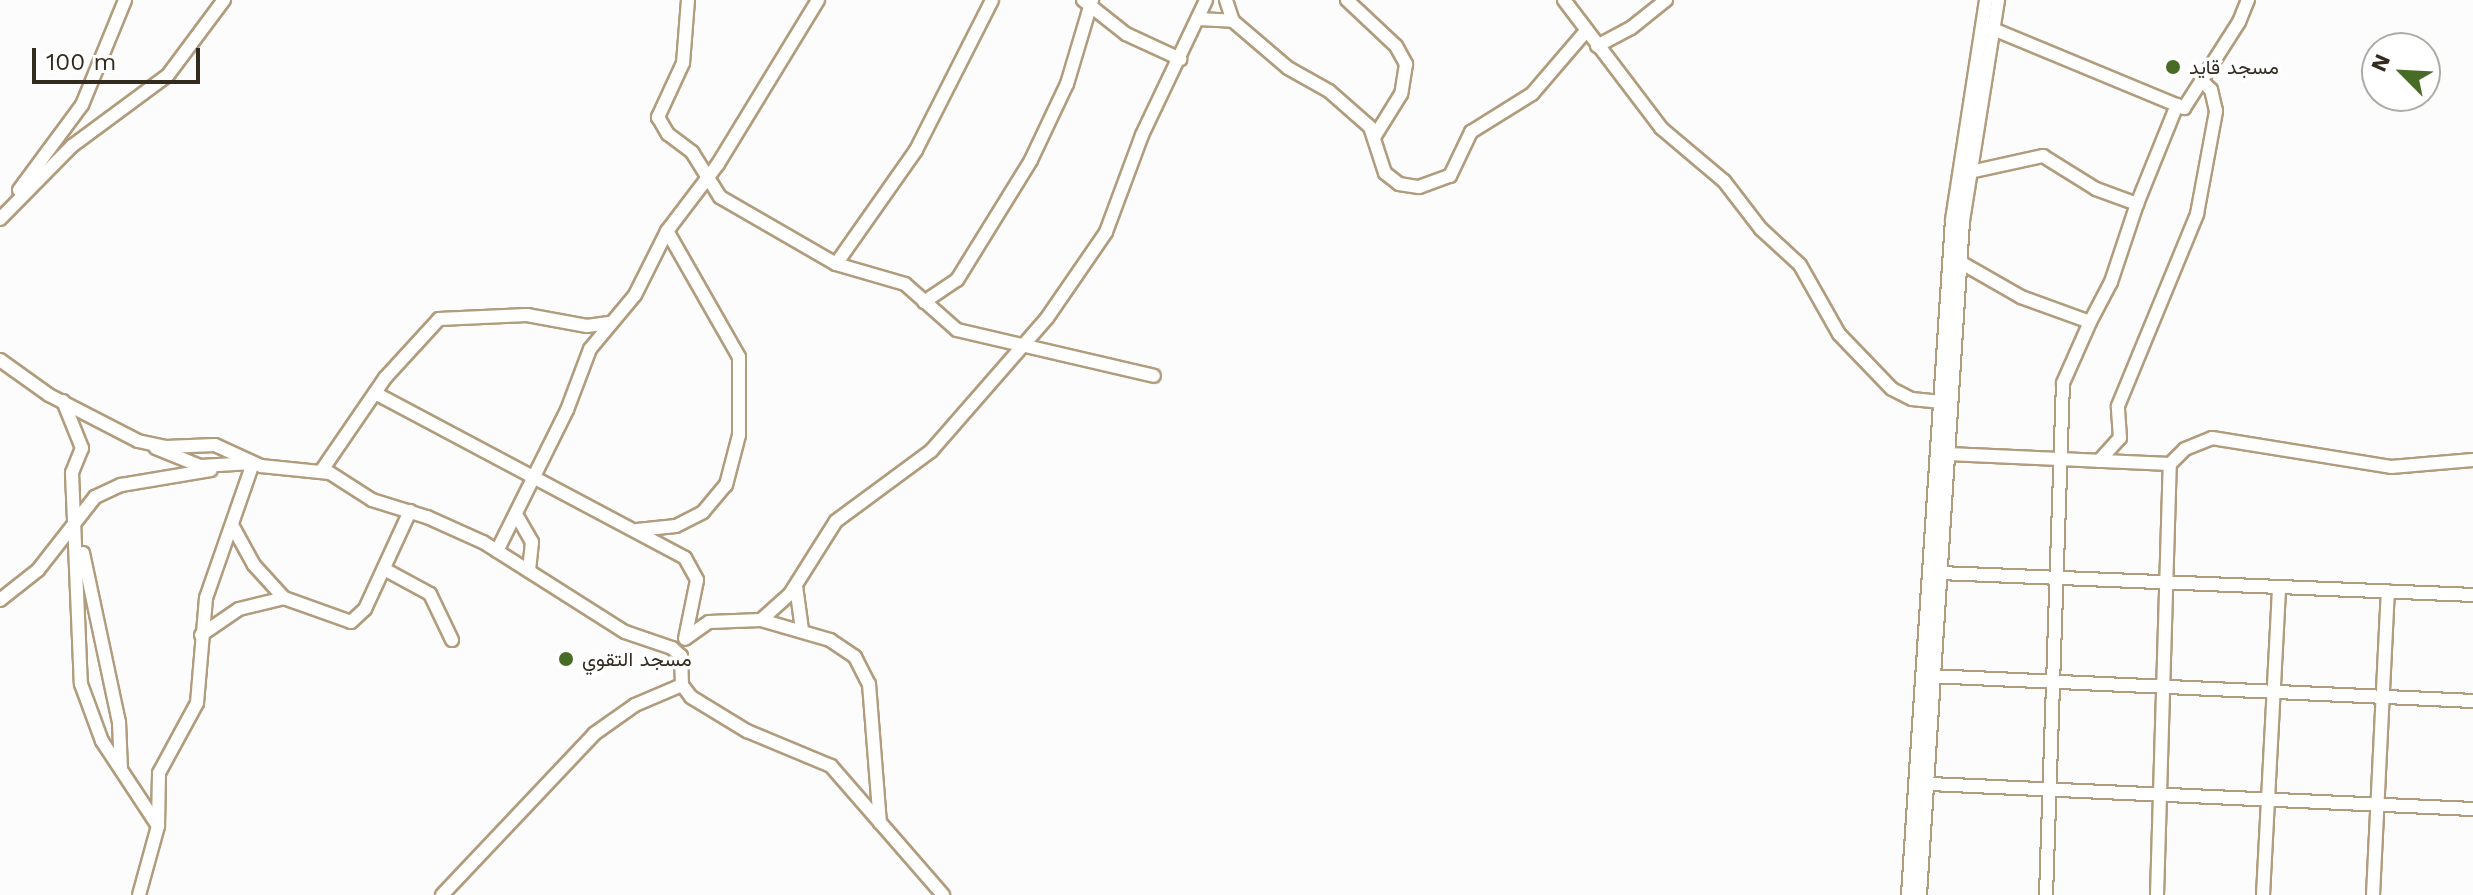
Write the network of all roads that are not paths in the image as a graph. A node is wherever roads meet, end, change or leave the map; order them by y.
1 (125, 0) edge
2 (224, 0) edge
3 (688, 0) edge
4 (818, 0) edge
5 (992, 0) edge
6 (1206, 0) edge
7 (1226, 0) edge
8 (1347, 0) edge
9 (1564, 0) edge
10 (1666, 0) edge
11 (1986, 0) edge
12 (1998, 0) edge
13 (2248, 0) edge
14 (1089, 1) edge
15 (1198, 19) junction
16 (1233, 21) junction
17 (1993, 29) junction
18 (1586, 31) junction
19 (1597, 46) junction
20 (1180, 59) junction
21 (2202, 81) junction
22 (2177, 105) junction
23 (1375, 136) junction
24 (1970, 172) junction
25 (708, 178) junction
26 (2137, 204) junction
27 (10, 207) junction
28 (0, 219) edge
29 (667, 231) junction
30 (1960, 262) junction
31 (836, 264) junction
32 (924, 302) junction
33 (2090, 322) junction
34 (609, 323) junction
35 (1022, 347) junction
36 (0, 360) edge
37 (1154, 376) dead end
38 (375, 393) junction
39 (63, 401) junction
40 (1939, 402) junction
41 (152, 446) junction
42 (1948, 454) junction
43 (2063, 459) junction
44 (2473, 460) edge
45 (2099, 461) junction
46 (253, 463) junction
47 (2170, 464) junction
48 (218, 467) junction
49 (322, 470) junction
50 (531, 479) junction
51 (410, 511) junction
52 (517, 516) junction
53 (76, 517) junction
54 (232, 525) junction
55 (637, 530) junction
56 (78, 544) junction
57 (497, 551) junction
58 (384, 569) junction
59 (529, 571) junction
60 (1940, 573) junction
61 (2059, 577) junction
62 (2167, 582) junction
63 (796, 583) junction
64 (2279, 587) junction
65 (2388, 591) junction
66 (2473, 595) edge
67 (284, 598) junction
68 (0, 600) edge
69 (761, 620) junction
70 (802, 630) junction
71 (201, 635) junction
72 (685, 639) junction
73 (452, 640) dead end
74 (678, 651) junction
75 (1928, 676) junction
76 (2054, 682) junction
77 (682, 685) junction
78 (2164, 687) junction
79 (2274, 692) junction
80 (2383, 697) junction
81 (2473, 701) edge
82 (121, 769) junction
83 (1930, 784) junction
84 (2050, 789) junction
85 (2160, 794) junction
86 (2268, 799) junction
87 (2378, 805) junction
88 (2473, 809) edge
89 (880, 823) junction
90 (158, 826) junction
91 (139, 895) edge
92 (442, 895) edge
93 (943, 895) edge
94 (1908, 895) edge
95 (1920, 895) edge
96 (2046, 895) edge
97 (2157, 895) edge
98 (2263, 895) edge
99 (2373, 895) edge

1 - 27 street
2 - 27 street
3 - 25 street
4 - 25 street
5 - 31 street
6 - 15 street
7 - 16 street
8 - 23 street
9 - 18 street
10 - 19 street
11 - 40 street
12 - 17 street
13 - 21 street
14 - 20 street
14 - 32 street
15 - 16 street
15 - 20 street
16 - 23 street
17 - 22 street
17 - 24 street
18 - 19 street
18 - 23 street
19 - 40 street
20 - 35 street
21 - 22 street
21 - 45 street
22 - 26 street
24 - 26 street
24 - 30 street
25 - 29 street
25 - 31 street
26 - 33 street
27 - 28 street
29 - 34 street
29 - 55 street
30 - 33 street
30 - 42 street
31 - 32 street
32 - 35 street
33 - 43 street
34 - 38 street
34 - 50 street
35 - 37 street
35 - 63 street
36 - 39 street
38 - 49 street
38 - 50 street
39 - 41 street
39 - 53 street
40 - 75 street
41 - 46 street
41 - 48 street
42 - 43 street
42 - 60 street
43 - 45 street
43 - 61 street
44 - 47 street
45 - 47 street
46 - 48 street
46 - 49 street
46 - 54 street
47 - 62 street
48 - 53 street
49 - 51 street
50 - 52 street
50 - 55 street
51 - 57 street
51 - 58 street
52 - 57 street
52 - 59 street
53 - 56 street
53 - 68 street
54 - 67 street
54 - 71 street
55 - 72 street
56 - 82 street
56 - 82 street
57 - 59 street
58 - 67 street
58 - 73 street
59 - 74 street
60 - 61 street
60 - 75 street
61 - 62 street
61 - 76 street
62 - 64 street
62 - 78 street
63 - 69 street
63 - 70 street
64 - 65 street
64 - 79 street
65 - 66 street
65 - 80 street
67 - 71 street
69 - 70 street
69 - 72 street
70 - 89 street
71 - 90 street
72 - 74 street
74 - 77 street
75 - 76 street
75 - 83 street
75 - 94 street
76 - 78 street
76 - 84 street
77 - 89 street
77 - 92 street
78 - 79 street
78 - 85 street
79 - 80 street
79 - 86 street
80 - 81 street
80 - 87 street
82 - 90 street
83 - 84 street
83 - 95 street
84 - 85 street
84 - 96 street
85 - 86 street
85 - 97 street
86 - 87 street
86 - 98 street
87 - 88 street
87 - 99 street
89 - 93 street
90 - 91 street

